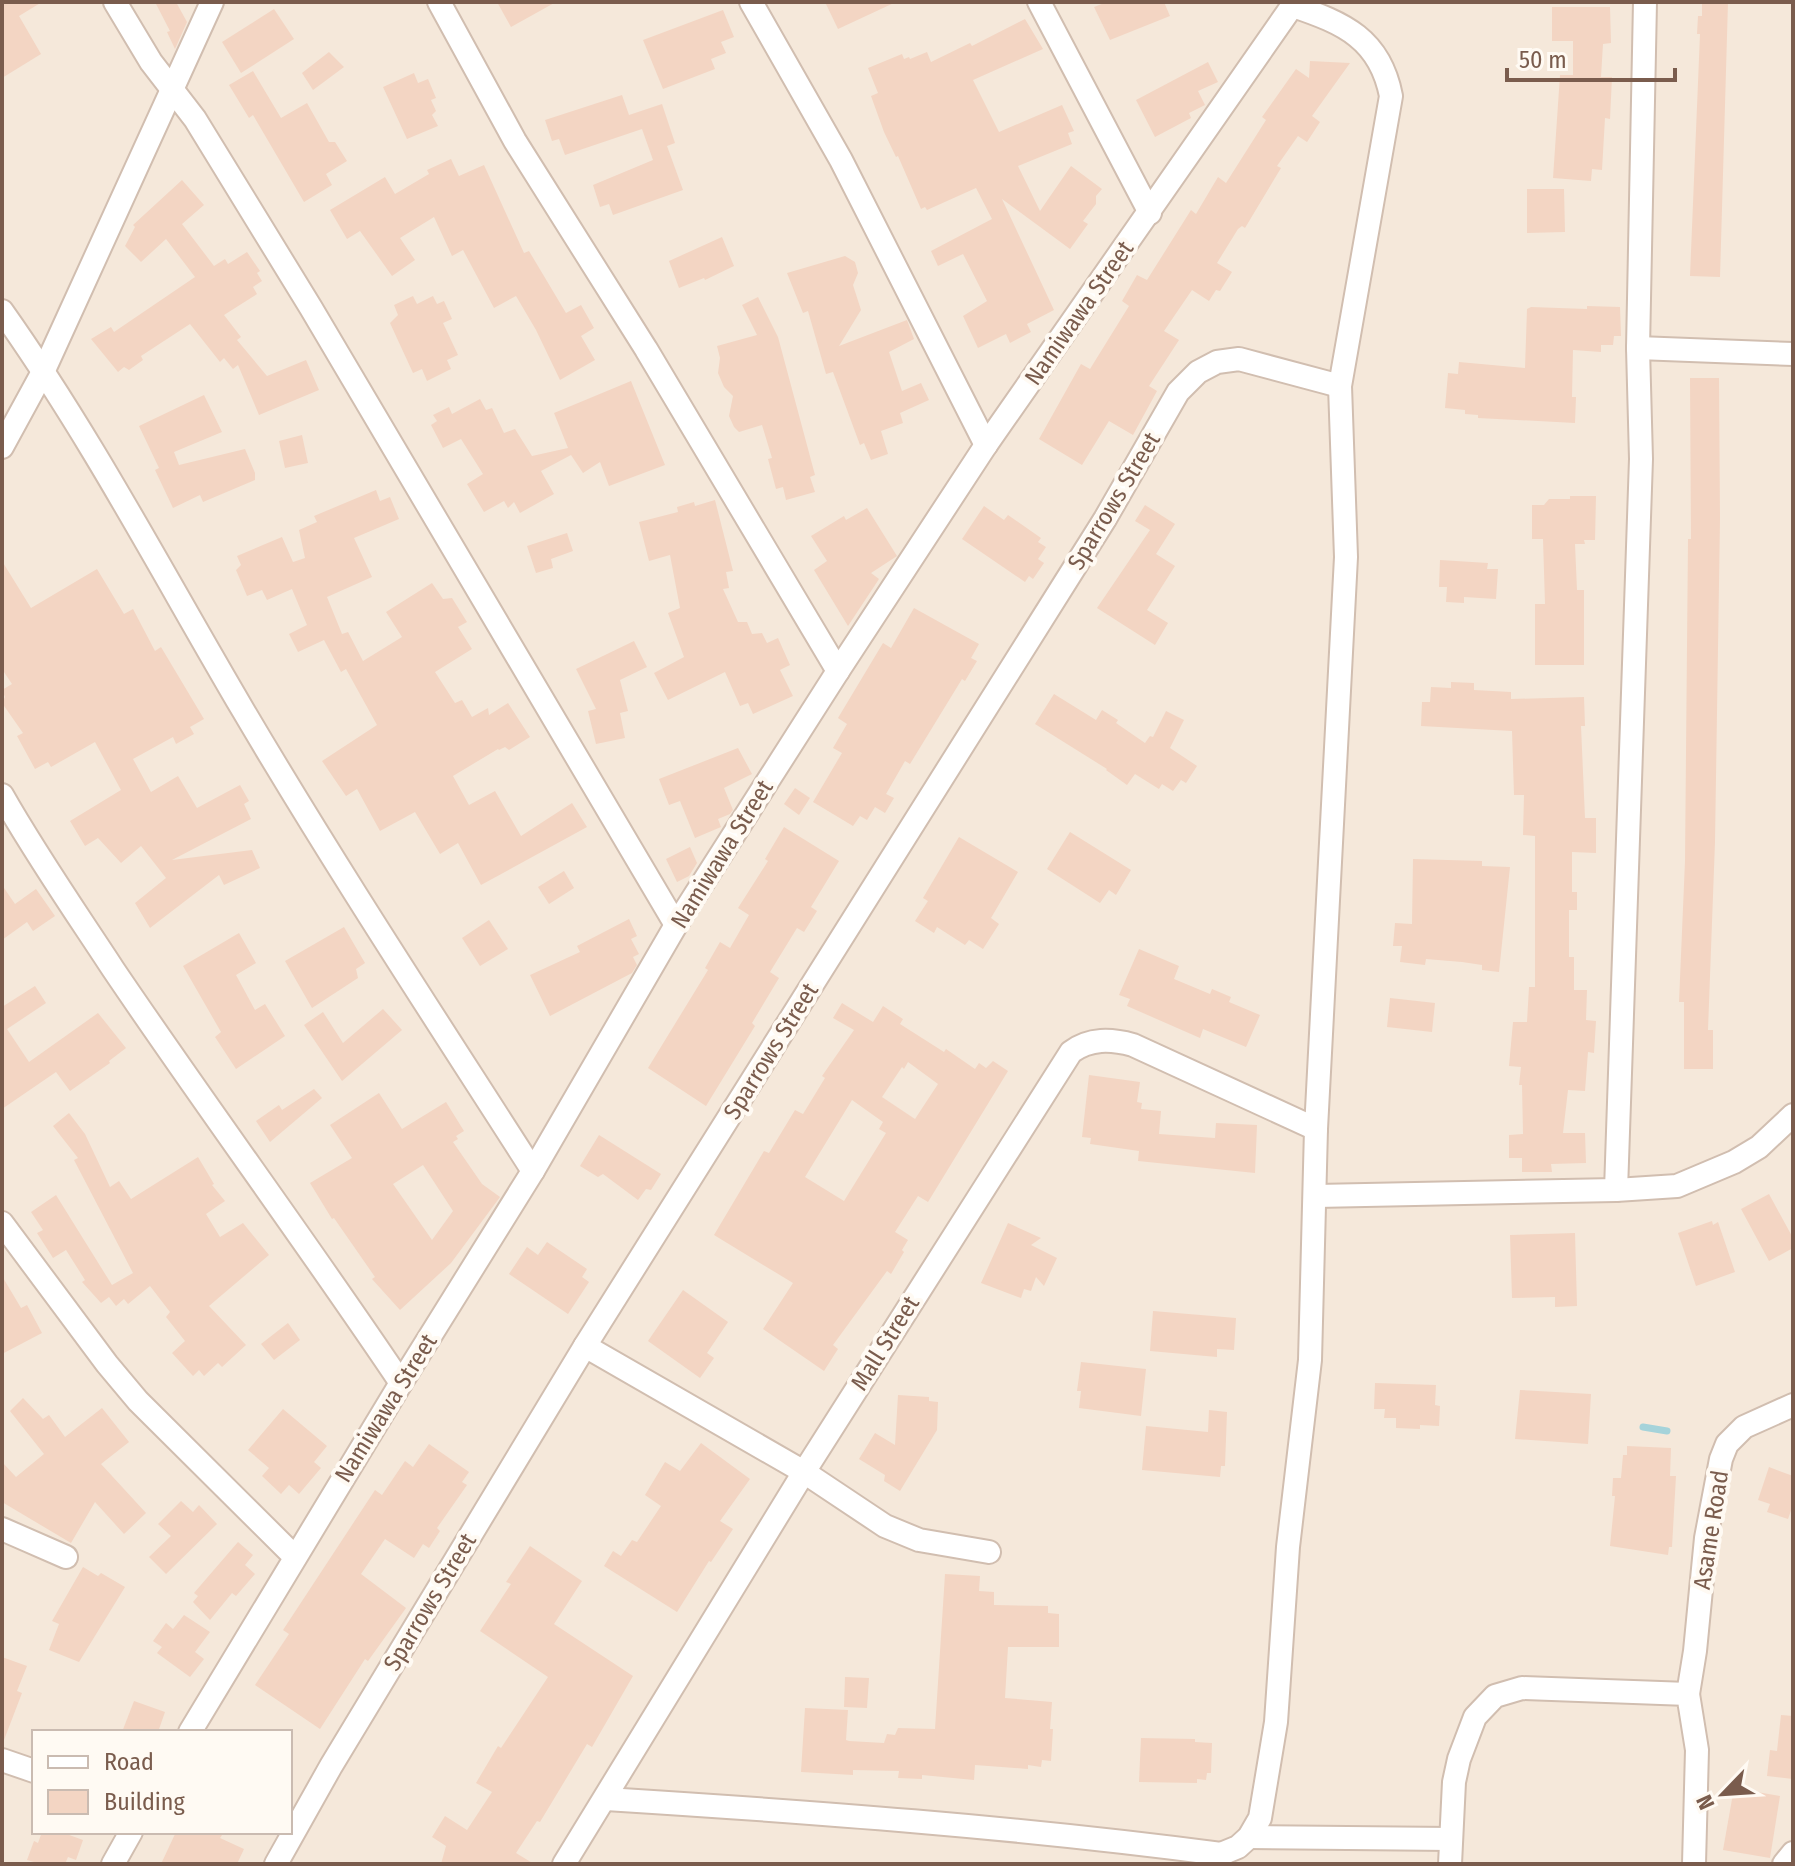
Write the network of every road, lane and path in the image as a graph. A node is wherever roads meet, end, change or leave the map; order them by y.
1 (115, 2) edge
2 (212, 2) edge
3 (439, 2) edge
4 (751, 2) edge
5 (1039, 2) edge
6 (1645, 2) edge
7 (1294, 4) edge
8 (173, 88) junction
9 (1150, 213) junction
10 (2, 311) edge
11 (1638, 348) junction
12 (1793, 354) edge
13 (44, 370) junction
14 (1340, 386) junction
15 (986, 445) junction
16 (2, 447) edge
17 (838, 671) junction
18 (2, 795) edge
19 (676, 925) junction
20 (1793, 1115) edge
21 (1316, 1129) junction
22 (533, 1171) junction
23 (1616, 1190) junction
24 (1316, 1196) junction
25 (2, 1223) edge
26 (585, 1346) junction
27 (401, 1383) junction
28 (1793, 1405) edge
29 (804, 1472) junction
30 (2, 1529) edge
31 (989, 1552) dead end
32 (66, 1557) dead end
33 (295, 1557) junction
34 (1688, 1694) junction
35 (191, 1730) edge
36 (2, 1760) edge
37 (32, 1770) edge
38 (606, 1799) junction
39 (130, 1834) edge
40 (1249, 1837) junction
41 (1451, 1839) junction
42 (1793, 1853) edge
43 (1220, 1859) edge
44 (113, 1864) edge
45 (276, 1864) edge
46 (564, 1864) edge
47 (1450, 1864) edge
48 (1694, 1864) edge
49 (1784, 1864) edge

1 - 8 street
2 - 8 street
3 - 17 street
4 - 15 street
5 - 9 street
6 - 11 street
7 - 9 street, Namiwawa Street
7 - 14 street
8 - 13 street
8 - 19 street
9 - 15 street, Namiwawa Street
10 - 13 street
11 - 12 street
11 - 23 street
13 - 16 street
13 - 22 street
14 - 21 street
14 - 26 street, Sparrows Street
15 - 17 street, Namiwawa Street
17 - 19 street, Namiwawa Street
18 - 27 street
19 - 22 street, Namiwawa Street
20 - 23 street
21 - 24 street
21 - 29 street, Mall Street
22 - 27 street, Namiwawa Street
23 - 24 street
24 - 40 street
25 - 33 street
26 - 29 street
26 - 45 street, Sparrows Street
27 - 33 street, Namiwawa Street
28 - 34 street, Asame Road
29 - 31 street
29 - 38 street, Mall Street
30 - 32 street
33 - 35 street, Namiwawa Street
34 - 41 street
34 - 48 street, Asame Road
36 - 37 street
38 - 43 street
38 - 46 street, Mall Street
39 - 44 street
40 - 41 street
40 - 43 street
41 - 47 street
42 - 49 street

